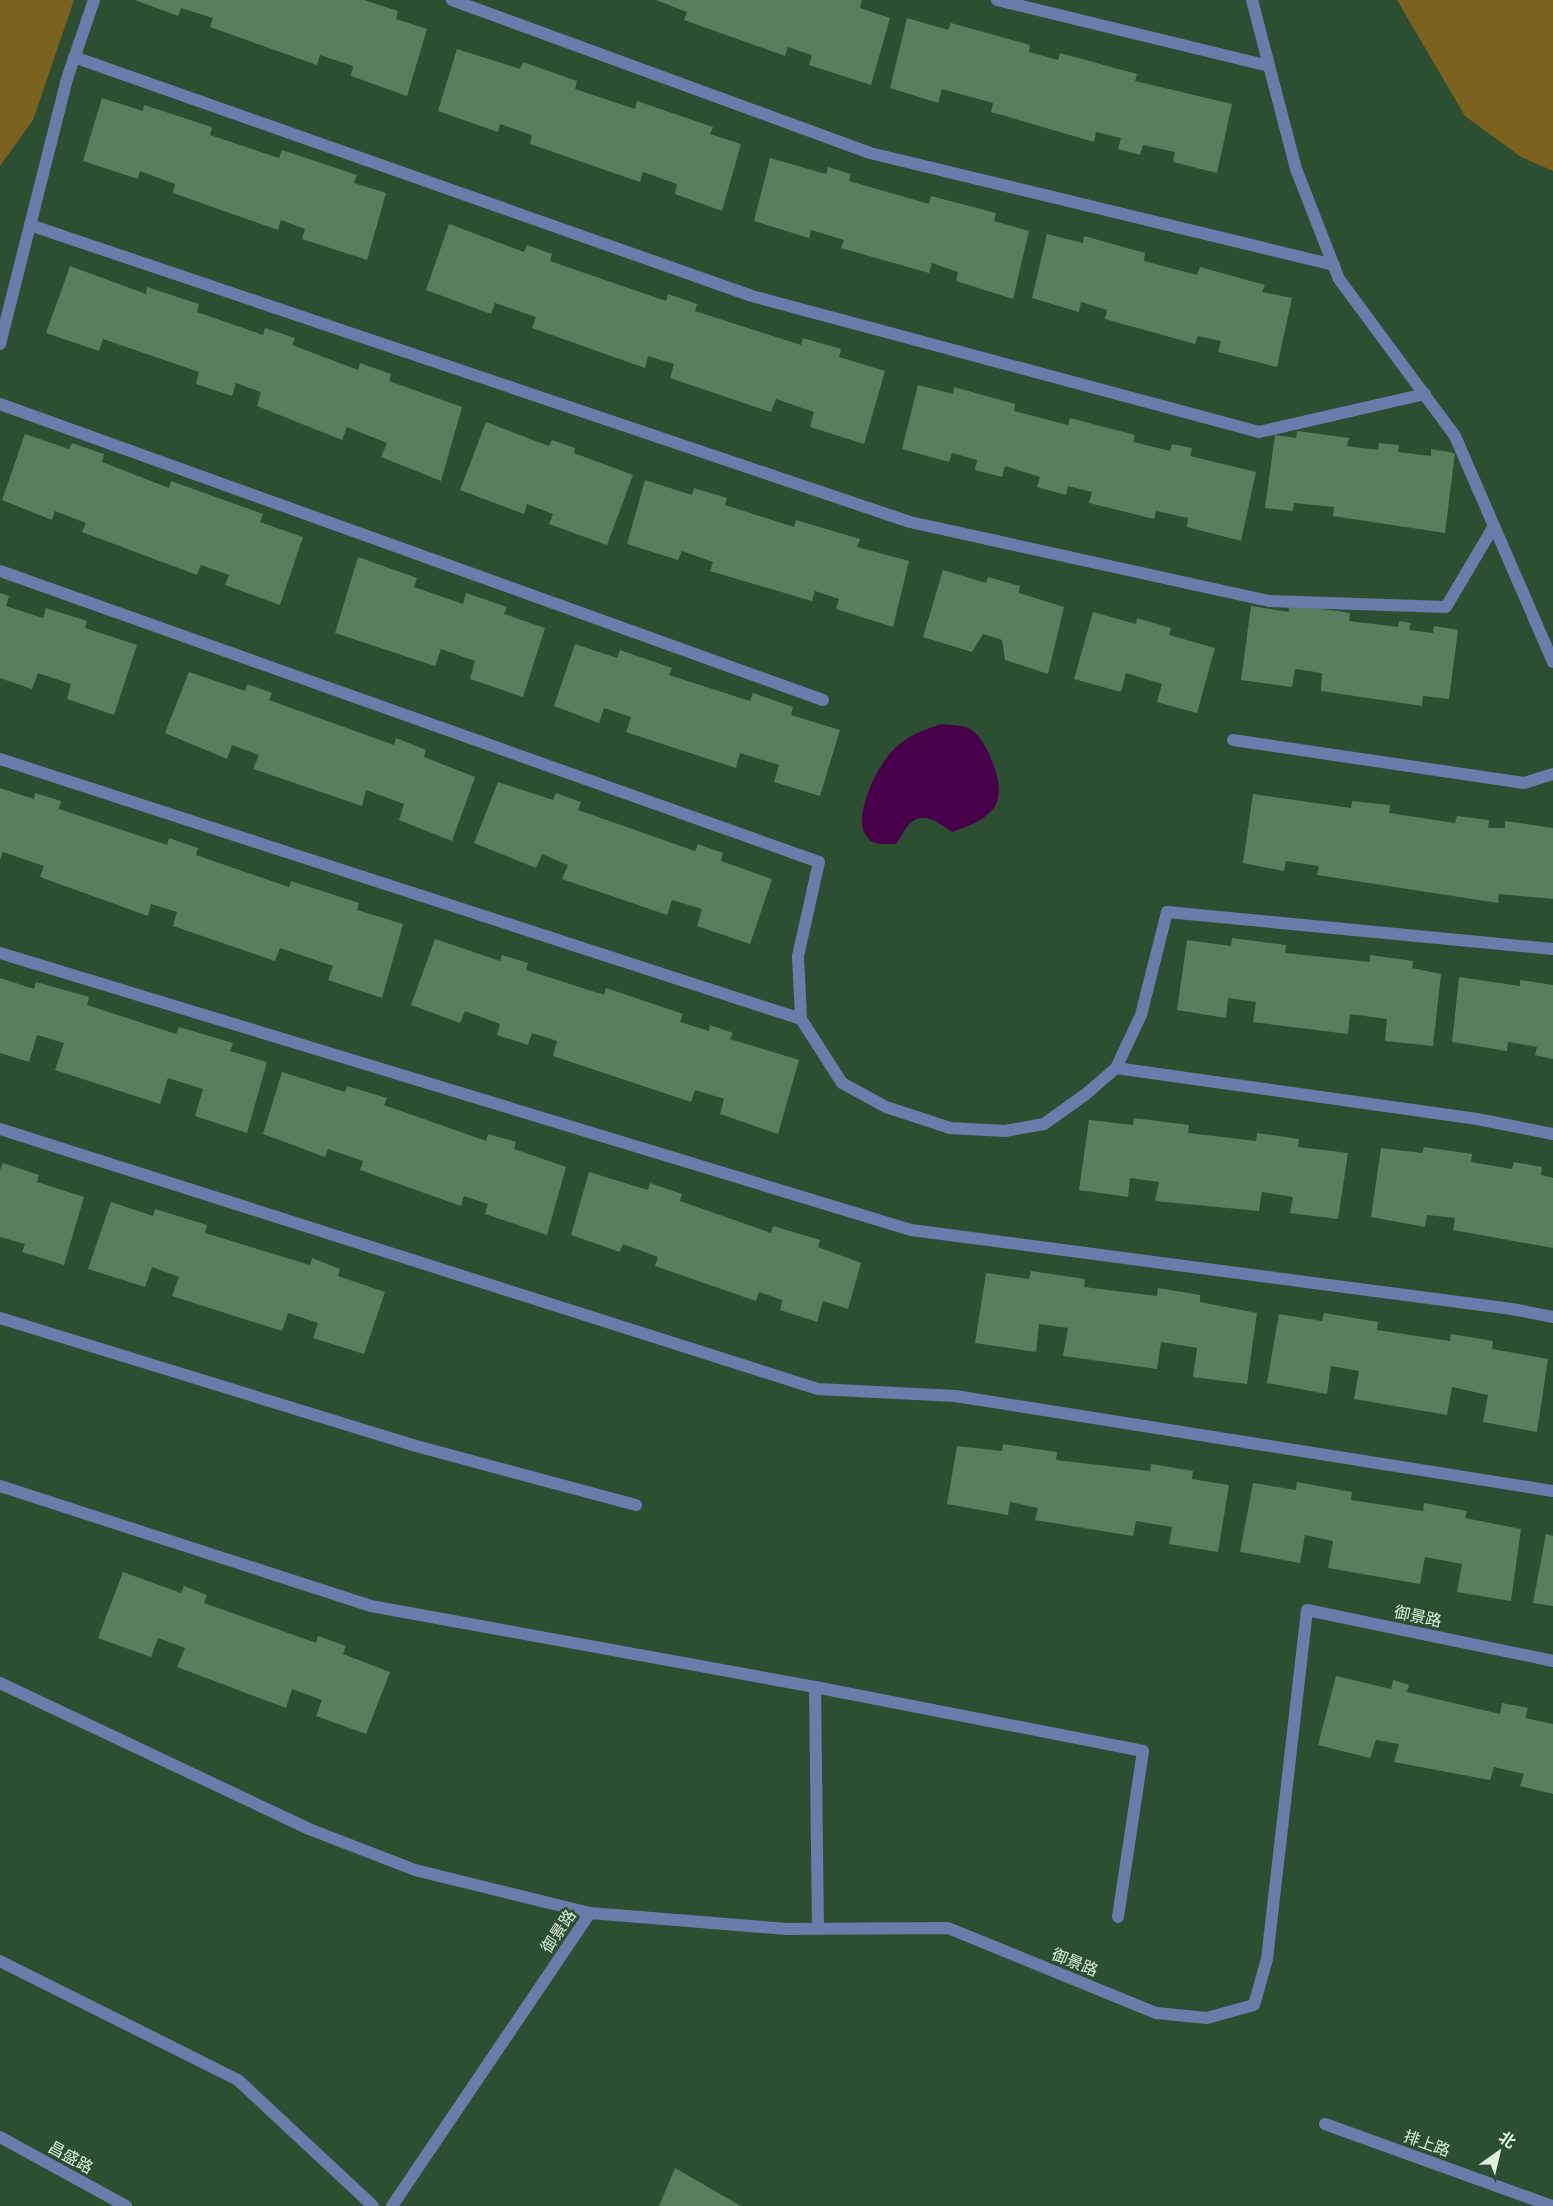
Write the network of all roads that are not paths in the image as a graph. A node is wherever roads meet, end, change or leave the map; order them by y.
1 (94, 0) edge
2 (453, 0) edge
3 (997, 0) edge
4 (1252, 0) edge
5 (74, 57) junction
6 (1269, 66) junction
7 (30, 225) junction
8 (1334, 265) junction
9 (0, 344) edge
10 (1425, 394) junction
11 (0, 404) edge
12 (1494, 526) junction
13 (0, 571) edge
14 (1553, 663) edge
15 (823, 700) dead end
16 (1233, 740) dead end
17 (0, 759) edge
18 (1553, 774) edge
19 (1553, 949) edge
20 (0, 953) edge
21 (801, 1019) junction
22 (1116, 1068) junction
23 (0, 1129) edge
24 (1553, 1134) edge
25 (0, 1317) edge
26 (1553, 1317) edge
27 (0, 1486) edge
28 (1553, 1491) edge
29 (636, 1505) dead end
30 (1553, 1661) edge
31 (0, 1683) edge
32 (815, 1687) junction
33 (590, 1913) junction
34 (1118, 1917) dead end
35 (818, 1929) junction
36 (0, 1961) edge
37 (1325, 2124) dead end
38 (0, 2137) edge
39 (126, 2206) edge
40 (373, 2206) edge
41 (392, 2206) edge
42 (1552, 2206) edge

1 - 5 street
2 - 8 street
3 - 6 street
4 - 6 street
5 - 7 street
5 - 10 street
6 - 8 street
7 - 9 street
7 - 12 street
8 - 10 street
10 - 12 street
11 - 15 street
12 - 14 street
13 - 21 street
16 - 18 street
17 - 21 street
19 - 22 street
20 - 26 street
21 - 22 street
22 - 24 street
23 - 28 street
25 - 29 street
27 - 32 street
30 - 35 street, 御景路
31 - 33 street
32 - 34 street
32 - 35 street
33 - 35 street, 御景路
33 - 41 street, 御景路
36 - 40 street
37 - 42 street, 排上路
38 - 39 street, 昌盛路

